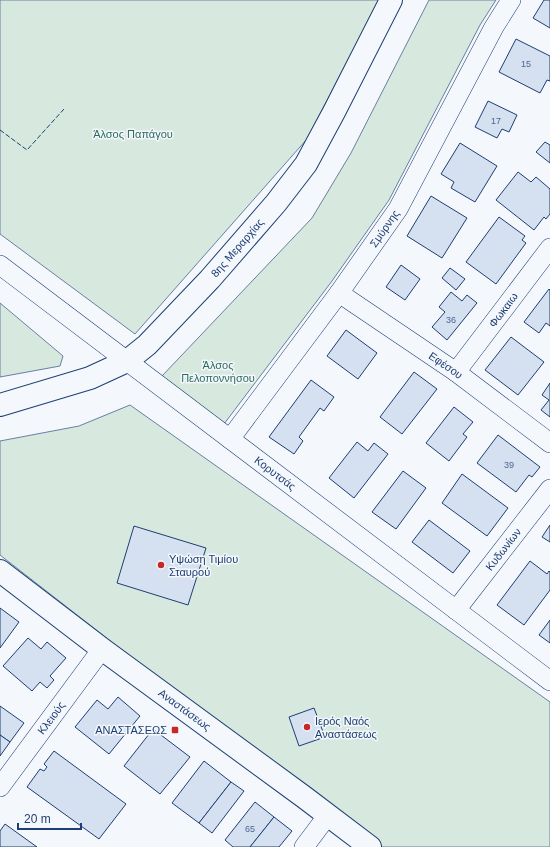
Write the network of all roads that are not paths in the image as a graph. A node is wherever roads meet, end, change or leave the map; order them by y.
1 (391, 0) edge
2 (511, 0) edge
3 (550, 248) edge
4 (1, 268) edge
5 (339, 293) junction
6 (127, 361) junction
7 (456, 372) junction
8 (0, 405) edge
9 (230, 439) junction
10 (550, 443) edge
11 (550, 489) edge
12 (0, 571) edge
13 (456, 610) junction
14 (102, 649) junction
15 (550, 681) edge
16 (0, 786) edge
17 (328, 815) junction
18 (304, 847) edge
19 (370, 847) edge

1 - 6 street, 8ης Μεραρχίας
2 - 5 street, Σμύρνης
3 - 7 street, Φωκαιω
4 - 6 street, Κορυτσάς
5 - 7 street, Εφέσου
5 - 9 street, Σμύρνης
6 - 8 street, 8ης Μεραρχίας
6 - 9 street, Κορυτσάς
7 - 10 street, Εφέσου
9 - 13 street, Κορυτσάς
11 - 13 street, Κυδωνίων
12 - 14 street, Αναστάσεως
13 - 15 street, Κορυτσάς
14 - 16 street, Κλειούς
14 - 17 street, Αναστάσεως
17 - 18 street
17 - 19 street, Αναστάσεως

